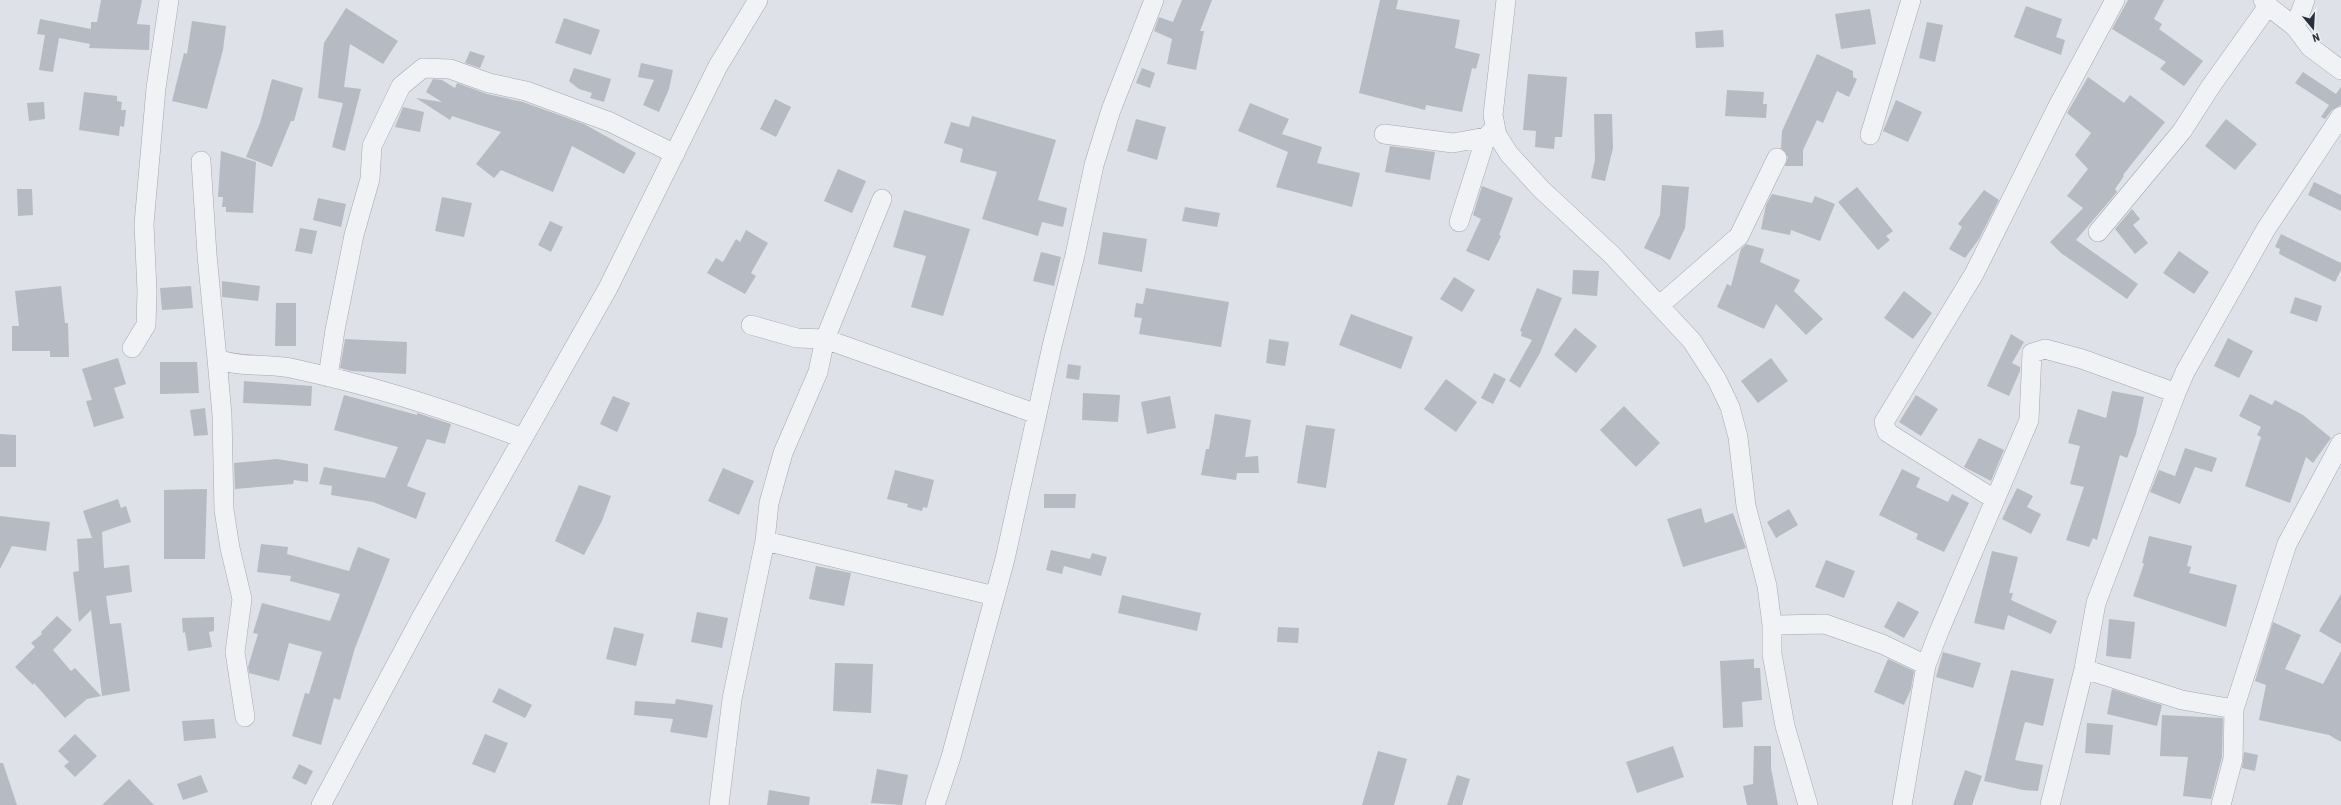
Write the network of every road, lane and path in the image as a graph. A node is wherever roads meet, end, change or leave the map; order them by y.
1 (169, 0) edge
2 (758, 0) edge
3 (1154, 0) edge
4 (1506, 0) edge
5 (1911, 0) edge
6 (2115, 0) edge
7 (2305, 0) edge
8 (2266, 3) edge
9 (2295, 27) junction
10 (2341, 70) edge
11 (2341, 116) edge
12 (1490, 133) junction
13 (1384, 134) dead end
14 (1870, 135) dead end
15 (675, 154) junction
16 (1776, 158) dead end
17 (201, 161) dead end
18 (882, 199) dead end
19 (1459, 222) dead end
20 (2098, 232) dead end
21 (1659, 306) junction
22 (751, 325) dead end
23 (825, 339) junction
24 (132, 348) dead end
25 (217, 359) junction
26 (328, 377) junction
27 (2176, 393) junction
28 (1037, 414) junction
29 (522, 438) junction
30 (2341, 443) edge
31 (1994, 499) junction
32 (765, 541) junction
33 (995, 596) junction
34 (1772, 625) junction
35 (1926, 665) junction
36 (2084, 669) junction
37 (2234, 709) junction
38 (245, 717) dead end
39 (321, 805) edge
40 (719, 805) edge
41 (935, 805) edge
42 (1808, 805) edge
43 (1902, 805) edge
44 (2050, 805) edge
45 (2221, 805) edge

1 - 24 street
2 - 15 street
3 - 28 street
4 - 12 street
5 - 14 street
6 - 31 street
7 - 9 street
8 - 9 street
8 - 20 street
9 - 10 street
11 - 27 street
12 - 13 street
12 - 19 street
12 - 21 street
15 - 26 street
15 - 29 street
16 - 21 street
17 - 25 street
18 - 23 street
21 - 34 street
22 - 23 street
23 - 28 street
23 - 32 street
25 - 26 street
25 - 38 street
26 - 29 street
27 - 31 street
27 - 36 street
28 - 33 street
29 - 39 street
30 - 37 street
31 - 35 street
32 - 33 street
32 - 40 street
33 - 41 street
34 - 35 street
34 - 42 street
35 - 43 street
36 - 37 street
36 - 44 street
37 - 45 street

